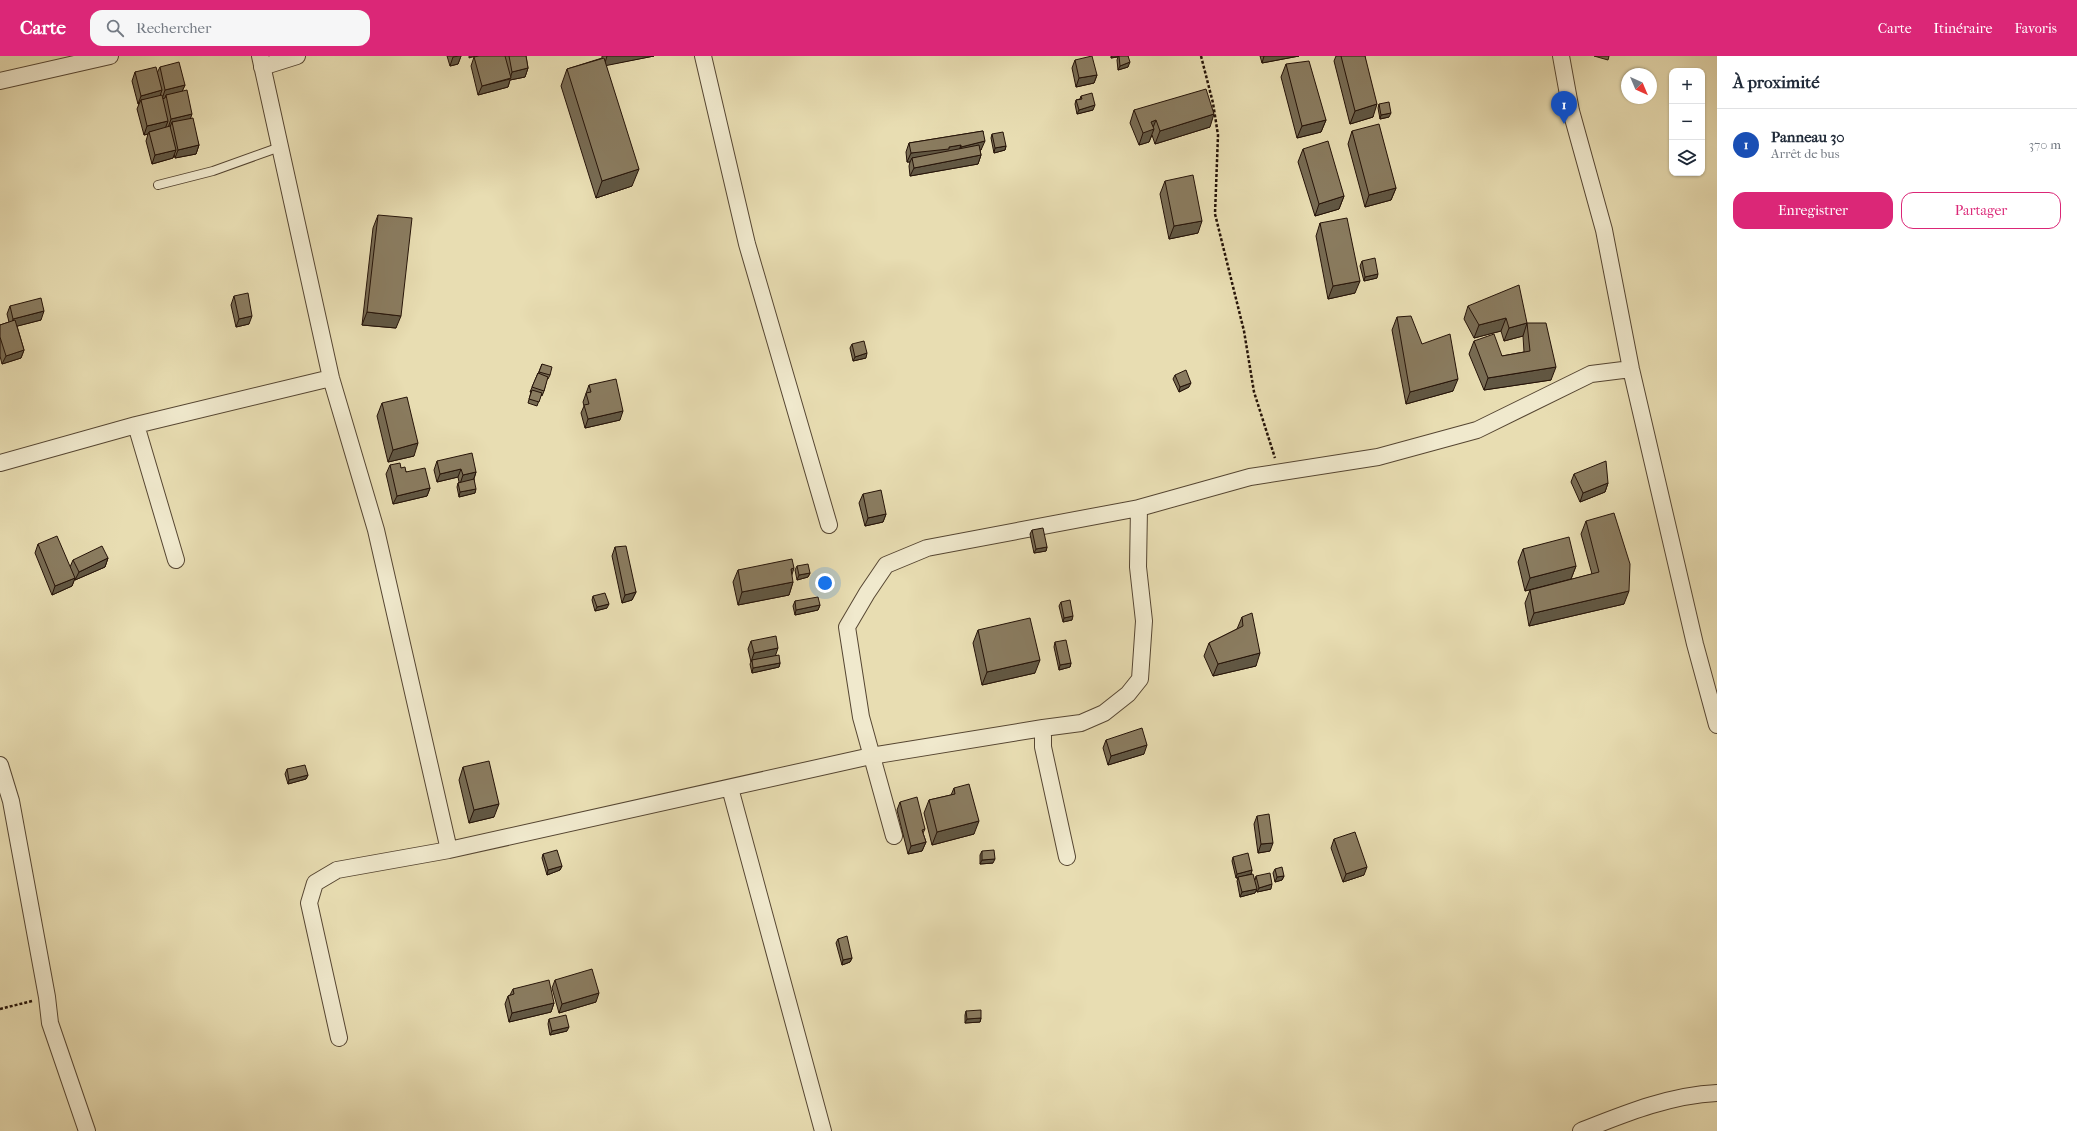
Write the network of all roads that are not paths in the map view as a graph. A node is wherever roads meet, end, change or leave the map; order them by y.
1 (110, 56) edge
2 (297, 56) edge
3 (703, 56) edge
4 (1561, 56) edge
5 (261, 62) edge
6 (0, 81) edge
7 (280, 147) junction
8 (158, 185) dead end
9 (1631, 369) junction
10 (331, 378) junction
11 (136, 425) junction
12 (0, 463) edge
13 (1139, 508) junction
14 (829, 525) dead end
15 (176, 560) dead end
16 (1717, 725) edge
17 (1043, 728) junction
18 (871, 756) junction
19 (0, 765) edge
20 (730, 788) junction
21 (894, 836) dead end
22 (449, 850) junction
23 (1067, 857) dead end
24 (338, 1038) dead end
25 (1717, 1093) edge
26 (87, 1131) edge
27 (823, 1131) edge
28 (1581, 1131) edge

1 - 6 street
2 - 5 street
3 - 14 street
4 - 9 street
5 - 7 street
7 - 8 lane
7 - 10 street
9 - 13 street
9 - 16 street
10 - 11 street
10 - 22 street
11 - 12 street
11 - 15 street
13 - 17 street
13 - 18 street
17 - 18 street
17 - 23 street
18 - 20 street
18 - 21 street
19 - 26 street
20 - 22 street
20 - 27 street
22 - 24 street
25 - 28 street

